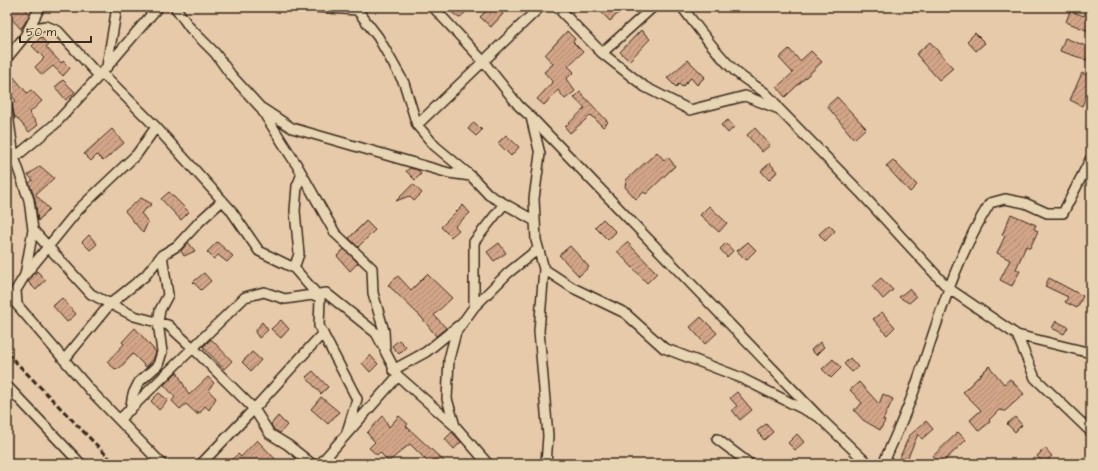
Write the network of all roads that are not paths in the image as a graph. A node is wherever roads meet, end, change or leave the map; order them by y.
1 (40, 7) edge
2 (117, 7) edge
3 (158, 7) edge
4 (175, 7) edge
5 (315, 7) edge
6 (432, 7) edge
7 (540, 7) edge
8 (557, 7) edge
9 (653, 7) edge
10 (682, 7) edge
11 (356, 8) edge
12 (29, 29) junction
13 (602, 54) junction
14 (8, 56) edge
15 (483, 61) junction
16 (7, 66) edge
17 (103, 72) junction
18 (7, 107) edge
19 (260, 107) junction
20 (779, 109) junction
21 (531, 117) junction
22 (417, 125) junction
23 (156, 126) junction
24 (14, 157) junction
25 (1091, 158) edge
26 (7, 164) edge
27 (302, 174) junction
28 (471, 176) junction
29 (222, 201) junction
30 (504, 204) junction
31 (535, 221) junction
32 (33, 230) junction
33 (48, 247) junction
34 (538, 249) junction
35 (162, 254) junction
36 (294, 268) junction
37 (544, 270) junction
38 (25, 275) junction
39 (948, 288) junction
40 (7, 293) edge
41 (317, 295) junction
42 (474, 303) junction
43 (110, 304) junction
44 (18, 305) junction
45 (158, 322) junction
46 (464, 322) junction
47 (323, 333) junction
48 (1017, 335) junction
49 (193, 348) junction
50 (385, 350) junction
51 (1091, 353) edge
52 (64, 360) junction
53 (396, 373) junction
54 (7, 386) edge
55 (254, 409) junction
56 (130, 410) junction
57 (819, 418) junction
58 (119, 420) junction
59 (455, 426) junction
60 (348, 432) junction
61 (1091, 432) edge
62 (717, 438) dead end
63 (81, 464) edge
64 (162, 464) edge
65 (201, 464) edge
66 (312, 464) edge
67 (320, 464) edge
68 (488, 464) edge
69 (546, 464) edge
70 (750, 464) edge
71 (868, 464) edge
72 (884, 464) edge

1 - 12 street
2 - 17 street
3 - 17 street
4 - 19 street
5 - 11 street
6 - 15 street
7 - 15 street
8 - 13 street
9 - 13 street
10 - 20 street
11 - 22 street
12 - 14 street
12 - 17 street
13 - 20 street
14 - 16 street
15 - 21 street
15 - 22 street
17 - 23 street
17 - 24 street
18 - 24 street
19 - 27 street
19 - 28 street
20 - 39 street
21 - 31 street
21 - 57 street
22 - 28 street
23 - 29 street
23 - 33 street
24 - 26 street
24 - 32 street
25 - 39 street
27 - 36 street
27 - 50 street
28 - 30 street
29 - 35 street
29 - 36 street
30 - 31 street
30 - 42 street
31 - 34 street
32 - 33 street
32 - 38 street
33 - 38 street
33 - 43 street
34 - 37 street
34 - 42 street
35 - 43 street
35 - 45 street
36 - 41 street
37 - 57 street
37 - 69 street
38 - 44 street
39 - 48 street
39 - 72 street
40 - 44 street
41 - 47 street
41 - 49 street
41 - 50 street
42 - 46 street
43 - 45 street
43 - 52 street
44 - 52 street
45 - 49 street
45 - 56 street
46 - 53 street
46 - 59 street
47 - 55 street
47 - 60 street
48 - 51 street
48 - 61 street
49 - 55 street
49 - 56 street
50 - 53 street
52 - 58 street
53 - 59 street
53 - 60 street
54 - 63 street
55 - 65 street
55 - 66 street
56 - 58 street
57 - 71 street
58 - 64 street
59 - 68 street
60 - 67 street
62 - 70 street

